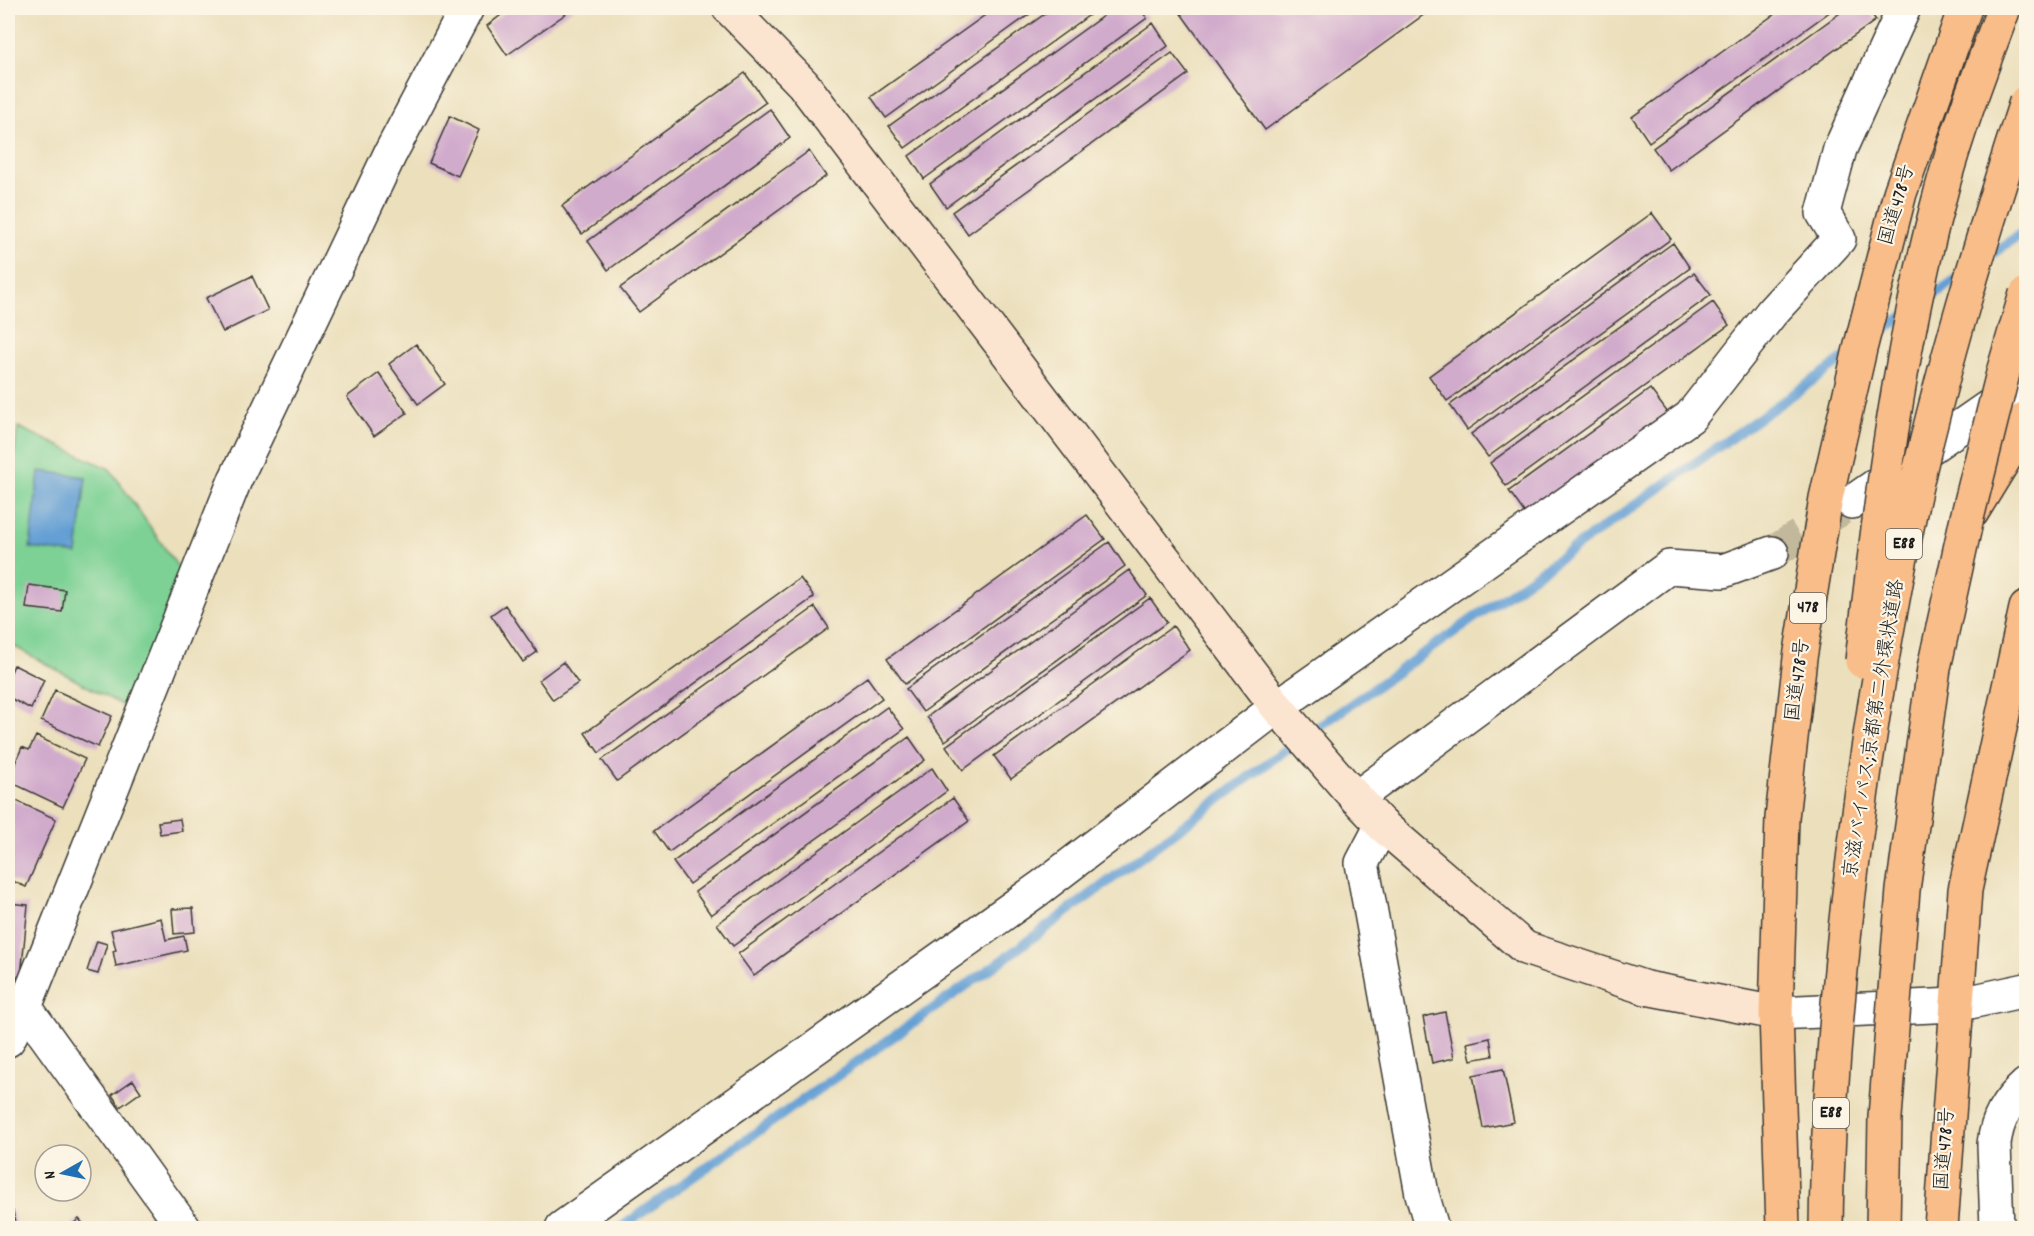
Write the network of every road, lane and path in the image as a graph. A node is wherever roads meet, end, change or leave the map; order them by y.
1 (467, 8) edge
2 (729, 8) edge
3 (1904, 8) edge
4 (1965, 8) edge
5 (2004, 8) edge
6 (2026, 102) edge
7 (2026, 294) edge
8 (2026, 381) edge
9 (2026, 418) edge
10 (1852, 502) tunnel mouth
11 (1966, 522) junction
12 (1772, 553) tunnel mouth
13 (2026, 608) edge
14 (1277, 707) junction
15 (1351, 793) junction
16 (1382, 825) junction
17 (2026, 990) edge
18 (1838, 998) junction
19 (16, 1004) edge
20 (1956, 1005) junction
21 (1776, 1013) junction
22 (8, 1040) edge
23 (2026, 1085) edge
24 (184, 1228) edge
25 (562, 1228) edge
26 (1432, 1228) edge
27 (1783, 1228) edge
28 (1826, 1228) edge
29 (1883, 1228) edge
30 (1941, 1228) edge
31 (1997, 1228) edge

1 - 19 street
2 - 14 street
3 - 14 street
4 - 21 highway, 国道478号 / 478
5 - 18 highway, bridge
6 - 18 highway, 京滋バイパス;京都第二外環状道路 / E88, bridge
7 - 11 highway, bridge
8 - 10 street
9 - 11 highway, bridge
11 - 29 highway, bridge
12 - 15 street
13 - 20 highway, 国道478号
14 - 15 street
14 - 25 street
15 - 16 street
16 - 21 street
16 - 26 street
17 - 20 street
18 - 28 highway, 京滋バイパス;京都第二外環状道路 / E88, bridge
19 - 22 street
19 - 24 street
20 - 21 street
20 - 30 highway, 国道478号
21 - 27 highway, 国道478号 / 478
23 - 31 street

